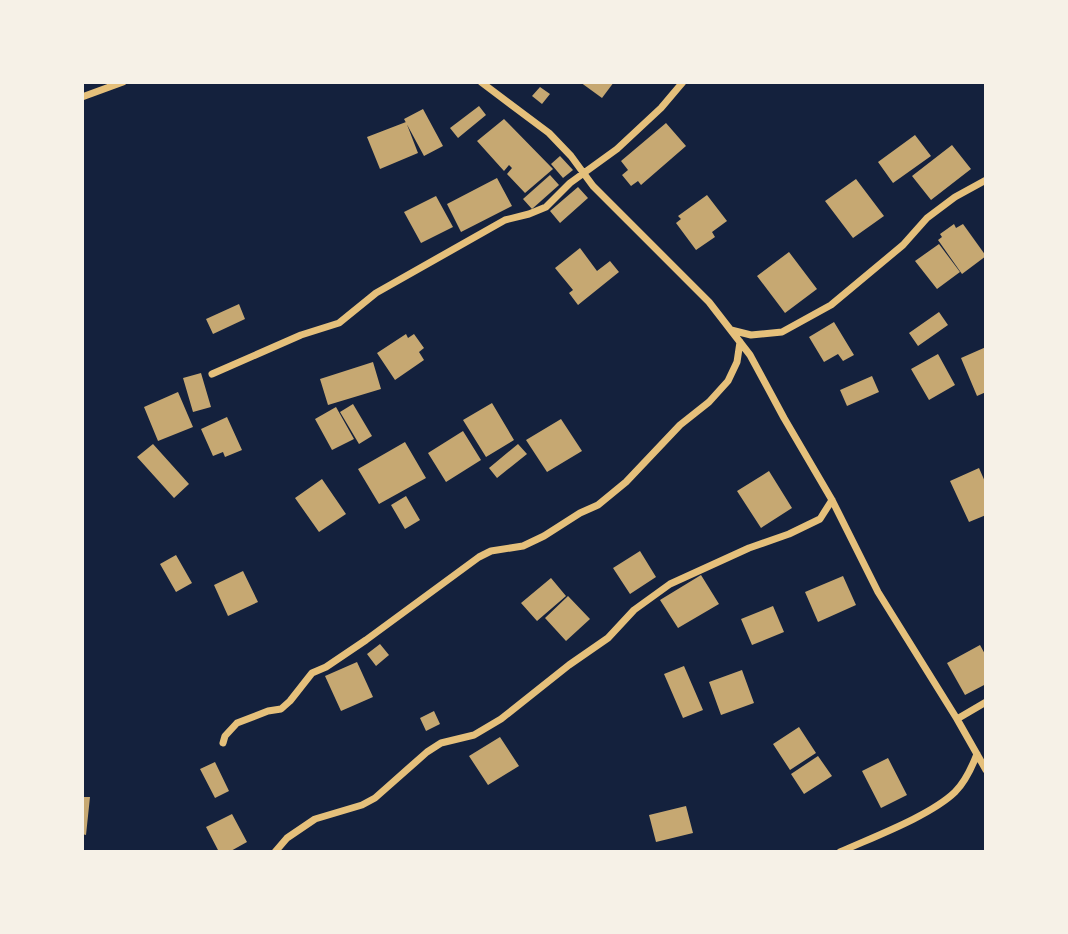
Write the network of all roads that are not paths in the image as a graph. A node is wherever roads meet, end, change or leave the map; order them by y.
1 (122, 82) edge
2 (481, 82) edge
3 (683, 82) edge
4 (82, 97) edge
5 (584, 174) junction
6 (986, 180) edge
7 (731, 330) junction
8 (740, 342) junction
9 (212, 374) dead end
10 (832, 500) junction
11 (986, 702) edge
12 (957, 719) junction
13 (223, 743) dead end
14 (977, 754) junction
15 (986, 770) edge
16 (275, 852) edge
17 (840, 852) edge

1 - 4 street
2 - 5 street
3 - 5 street
5 - 7 street
5 - 9 street
6 - 7 street
7 - 8 street
8 - 10 street
8 - 13 street
10 - 12 street
10 - 16 street
11 - 12 street
12 - 14 street
14 - 15 street
14 - 17 street

